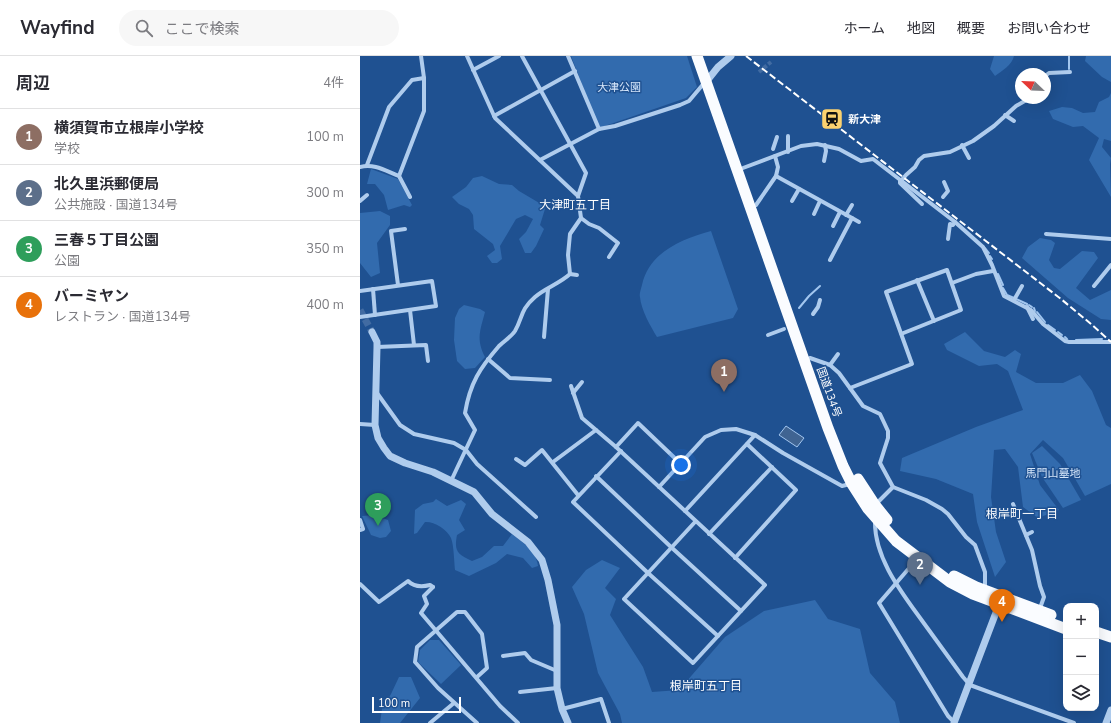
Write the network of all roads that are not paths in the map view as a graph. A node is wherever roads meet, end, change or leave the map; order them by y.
1 (421, 56) edge
2 (468, 56) edge
3 (499, 56) edge
4 (522, 56) edge
5 (568, 56) edge
6 (697, 56) edge
7 (703, 56) edge
8 (731, 56) edge
9 (474, 70) junction
10 (575, 71) junction
11 (1070, 72) dead end
12 (1051, 74) edge
13 (424, 78) junction
14 (708, 79) junction
15 (540, 90) junction
16 (1020, 104) edge
17 (1005, 115) junction
18 (494, 116) junction
19 (1014, 120) dead end
20 (599, 129) junction
21 (788, 136) dead end
22 (777, 137) dead end
23 (571, 144) junction
24 (825, 145) junction
25 (962, 145) junction
26 (773, 149) dead end
27 (788, 152) junction
28 (775, 156) junction
29 (969, 158) dead end
30 (540, 160) junction
31 (824, 161) dead end
32 (367, 165) junction
33 (360, 167) edge
34 (743, 168) junction
35 (399, 176) junction
36 (776, 176) junction
37 (901, 181) junction
38 (944, 182) dead end
39 (799, 189) junction
40 (367, 195) dead end
41 (578, 196) junction
42 (410, 197) dead end
43 (943, 197) dead end
44 (792, 200) dead end
45 (360, 201) edge
46 (820, 201) junction
47 (922, 204) dead end
48 (756, 205) junction
49 (852, 205) dead end
50 (840, 212) junction
51 (814, 214) dead end
52 (846, 215) junction
53 (581, 218) junction
54 (852, 218) junction
55 (859, 222) dead end
56 (955, 222) junction
57 (833, 226) dead end
58 (405, 229) dead end
59 (1046, 234) dead end
60 (948, 239) dead end
61 (1111, 239) edge
62 (609, 257) dead end
63 (830, 260) dead end
64 (1111, 265) edge
65 (993, 271) junction
66 (570, 274) junction
67 (577, 275) dead end
68 (917, 280) junction
69 (952, 283) junction
70 (398, 286) junction
71 (1022, 286) dead end
72 (1094, 286) dead end
73 (372, 289) junction
74 (548, 289) junction
75 (360, 291) edge
76 (820, 300) dead end
77 (1014, 300) junction
78 (1026, 307) junction
79 (410, 310) junction
80 (813, 314) dead end
81 (375, 315) junction
82 (360, 317) edge
83 (1033, 319) dead end
84 (934, 321) junction
85 (784, 329) dead end
86 (372, 332) tunnel mouth
87 (901, 334) junction
88 (768, 335) dead end
89 (544, 337) dead end
90 (1111, 342) edge
91 (414, 345) junction
92 (377, 347) junction
93 (838, 354) dead end
94 (810, 358) junction
95 (488, 359) junction
96 (428, 361) dead end
97 (830, 365) junction
98 (550, 380) dead end
99 (582, 382) dead end
100 (571, 386) dead end
101 (850, 388) junction
102 (377, 392) junction
103 (573, 393) junction
104 (360, 424) edge
105 (375, 425) junction
106 (596, 430) junction
107 (755, 435) junction
108 (747, 444) junction
109 (616, 447) junction
110 (466, 450) junction
111 (621, 451) junction
112 (516, 459) dead end
113 (553, 462) junction
114 (680, 464) junction
115 (772, 467) junction
116 (596, 476) junction
117 (451, 481) junction
118 (855, 482) junction
119 (659, 487) junction
120 (893, 487) junction
121 (578, 495) junction
122 (1013, 504) dead end
123 (875, 505) junction
124 (685, 511) junction
125 (875, 516) junction
126 (536, 517) dead end
127 (360, 520) edge
128 (695, 522) junction
129 (360, 530) edge
130 (1032, 532) dead end
131 (709, 534) junction
132 (1026, 535) junction
133 (671, 547) junction
134 (735, 558) junction
135 (918, 558) junction
136 (648, 573) junction
137 (896, 584) junction
138 (360, 586) edge
139 (985, 590) junction
140 (1001, 601) junction
141 (741, 611) junction
142 (1039, 611) junction
143 (1063, 620) edge
144 (1063, 628) edge
145 (436, 631) junction
146 (1099, 633) edge
147 (718, 636) junction
148 (1111, 638) edge
149 (1099, 641) edge
150 (1111, 645) edge
151 (503, 656) dead end
152 (557, 671) junction
153 (477, 677) junction
154 (970, 685) junction
155 (557, 688) junction
156 (520, 692) dead end
157 (454, 702) junction
158 (562, 709) junction
159 (1111, 710) edge
160 (433, 722) edge
161 (477, 723) edge
162 (518, 723) edge
163 (568, 723) edge
164 (609, 723) edge
165 (954, 723) edge
166 (1074, 723) edge
167 (1106, 723) edge

1 - 13 street
2 - 9 street
3 - 9 street
4 - 15 street
5 - 10 street
6 - 14 highway, 国道134号
7 - 14 highway, 国道134号
8 - 14 street
9 - 18 street
10 - 15 street
10 - 20 street
11 - 12 street
13 - 32 street
13 - 35 street
14 - 20 street
14 - 34 highway, 国道134号
14 - 118 highway, 国道134号
15 - 18 street
15 - 23 street
16 - 17 street
17 - 19 street
17 - 25 street
18 - 30 street
20 - 23 street
21 - 27 street
22 - 26 street
23 - 30 street
23 - 41 street
24 - 27 street
24 - 31 street
24 - 37 street
25 - 29 street
25 - 37 street
27 - 28 street
28 - 34 street
28 - 36 street
30 - 41 street
32 - 33 street
32 - 35 street
34 - 48 highway, 国道134号
35 - 42 street
36 - 39 street
36 - 48 street
37 - 47 street
37 - 56 street
38 - 43 street
39 - 44 street
39 - 46 street
40 - 45 street
41 - 53 street
46 - 50 street
46 - 51 street
48 - 94 highway, 国道134号
49 - 52 street
50 - 52 street
50 - 57 street
52 - 54 street
53 - 62 street
53 - 66 street
54 - 55 street
54 - 63 street
56 - 60 street
56 - 65 street
58 - 70 street
59 - 61 street
64 - 72 street
65 - 69 street
65 - 77 street
66 - 67 street
66 - 74 street
68 - 69 street
68 - 84 street
68 - 87 street
69 - 84 street
70 - 73 street
70 - 79 street
71 - 77 street
73 - 75 street
73 - 81 street
74 - 89 street
74 - 95 street
76 - 80 street
77 - 78 street
78 - 83 street
78 - 90 street
79 - 81 street
79 - 91 street
81 - 82 street
84 - 87 street
85 - 88 street
86 - 92 street
87 - 101 street
91 - 92 street
91 - 96 street
92 - 102 street
93 - 97 street
94 - 97 street
94 - 118 highway, 国道134号
95 - 98 street
95 - 110 street
97 - 101 street
99 - 103 street
100 - 103 street
101 - 120 street
102 - 105 street
102 - 110 street
103 - 106 street
104 - 105 street
105 - 117 street
106 - 109 street
106 - 113 street
107 - 108 street
107 - 114 street
107 - 118 street
108 - 115 street
108 - 124 street
109 - 111 street
109 - 114 street
110 - 117 street
110 - 126 street
111 - 116 street
111 - 119 street
112 - 113 street
113 - 121 street
114 - 119 street
115 - 131 street
115 - 134 street
116 - 121 street
116 - 133 street
117 - 152 street
118 - 123 highway, 国道134号
118 - 125 highway, 国道134号
119 - 124 street
120 - 123 street
120 - 139 street
121 - 136 street
122 - 132 street
123 - 139 highway, 国道134号
124 - 128 street
125 - 135 highway, 国道134号
125 - 137 street
127 - 129 street
128 - 131 street
128 - 133 street
130 - 132 street
131 - 134 street
132 - 142 street
133 - 136 street
133 - 141 street
134 - 141 street
135 - 137 street
135 - 140 highway, 国道134号
136 - 147 street
136 - 147 street
137 - 154 street
137 - 165 street
138 - 145 street
139 - 140 highway, 国道134号
140 - 142 highway, 国道134号
140 - 144 highway, 国道134号
140 - 154 street
141 - 147 street
142 - 143 highway, 国道134号
145 - 153 street
145 - 153 street
145 - 157 street
146 - 148 highway
149 - 150 highway
151 - 152 street
152 - 155 street
153 - 162 street
154 - 165 street
154 - 166 street
155 - 156 street
155 - 158 street
157 - 160 street
157 - 161 street
158 - 163 street
158 - 164 street
159 - 167 street

